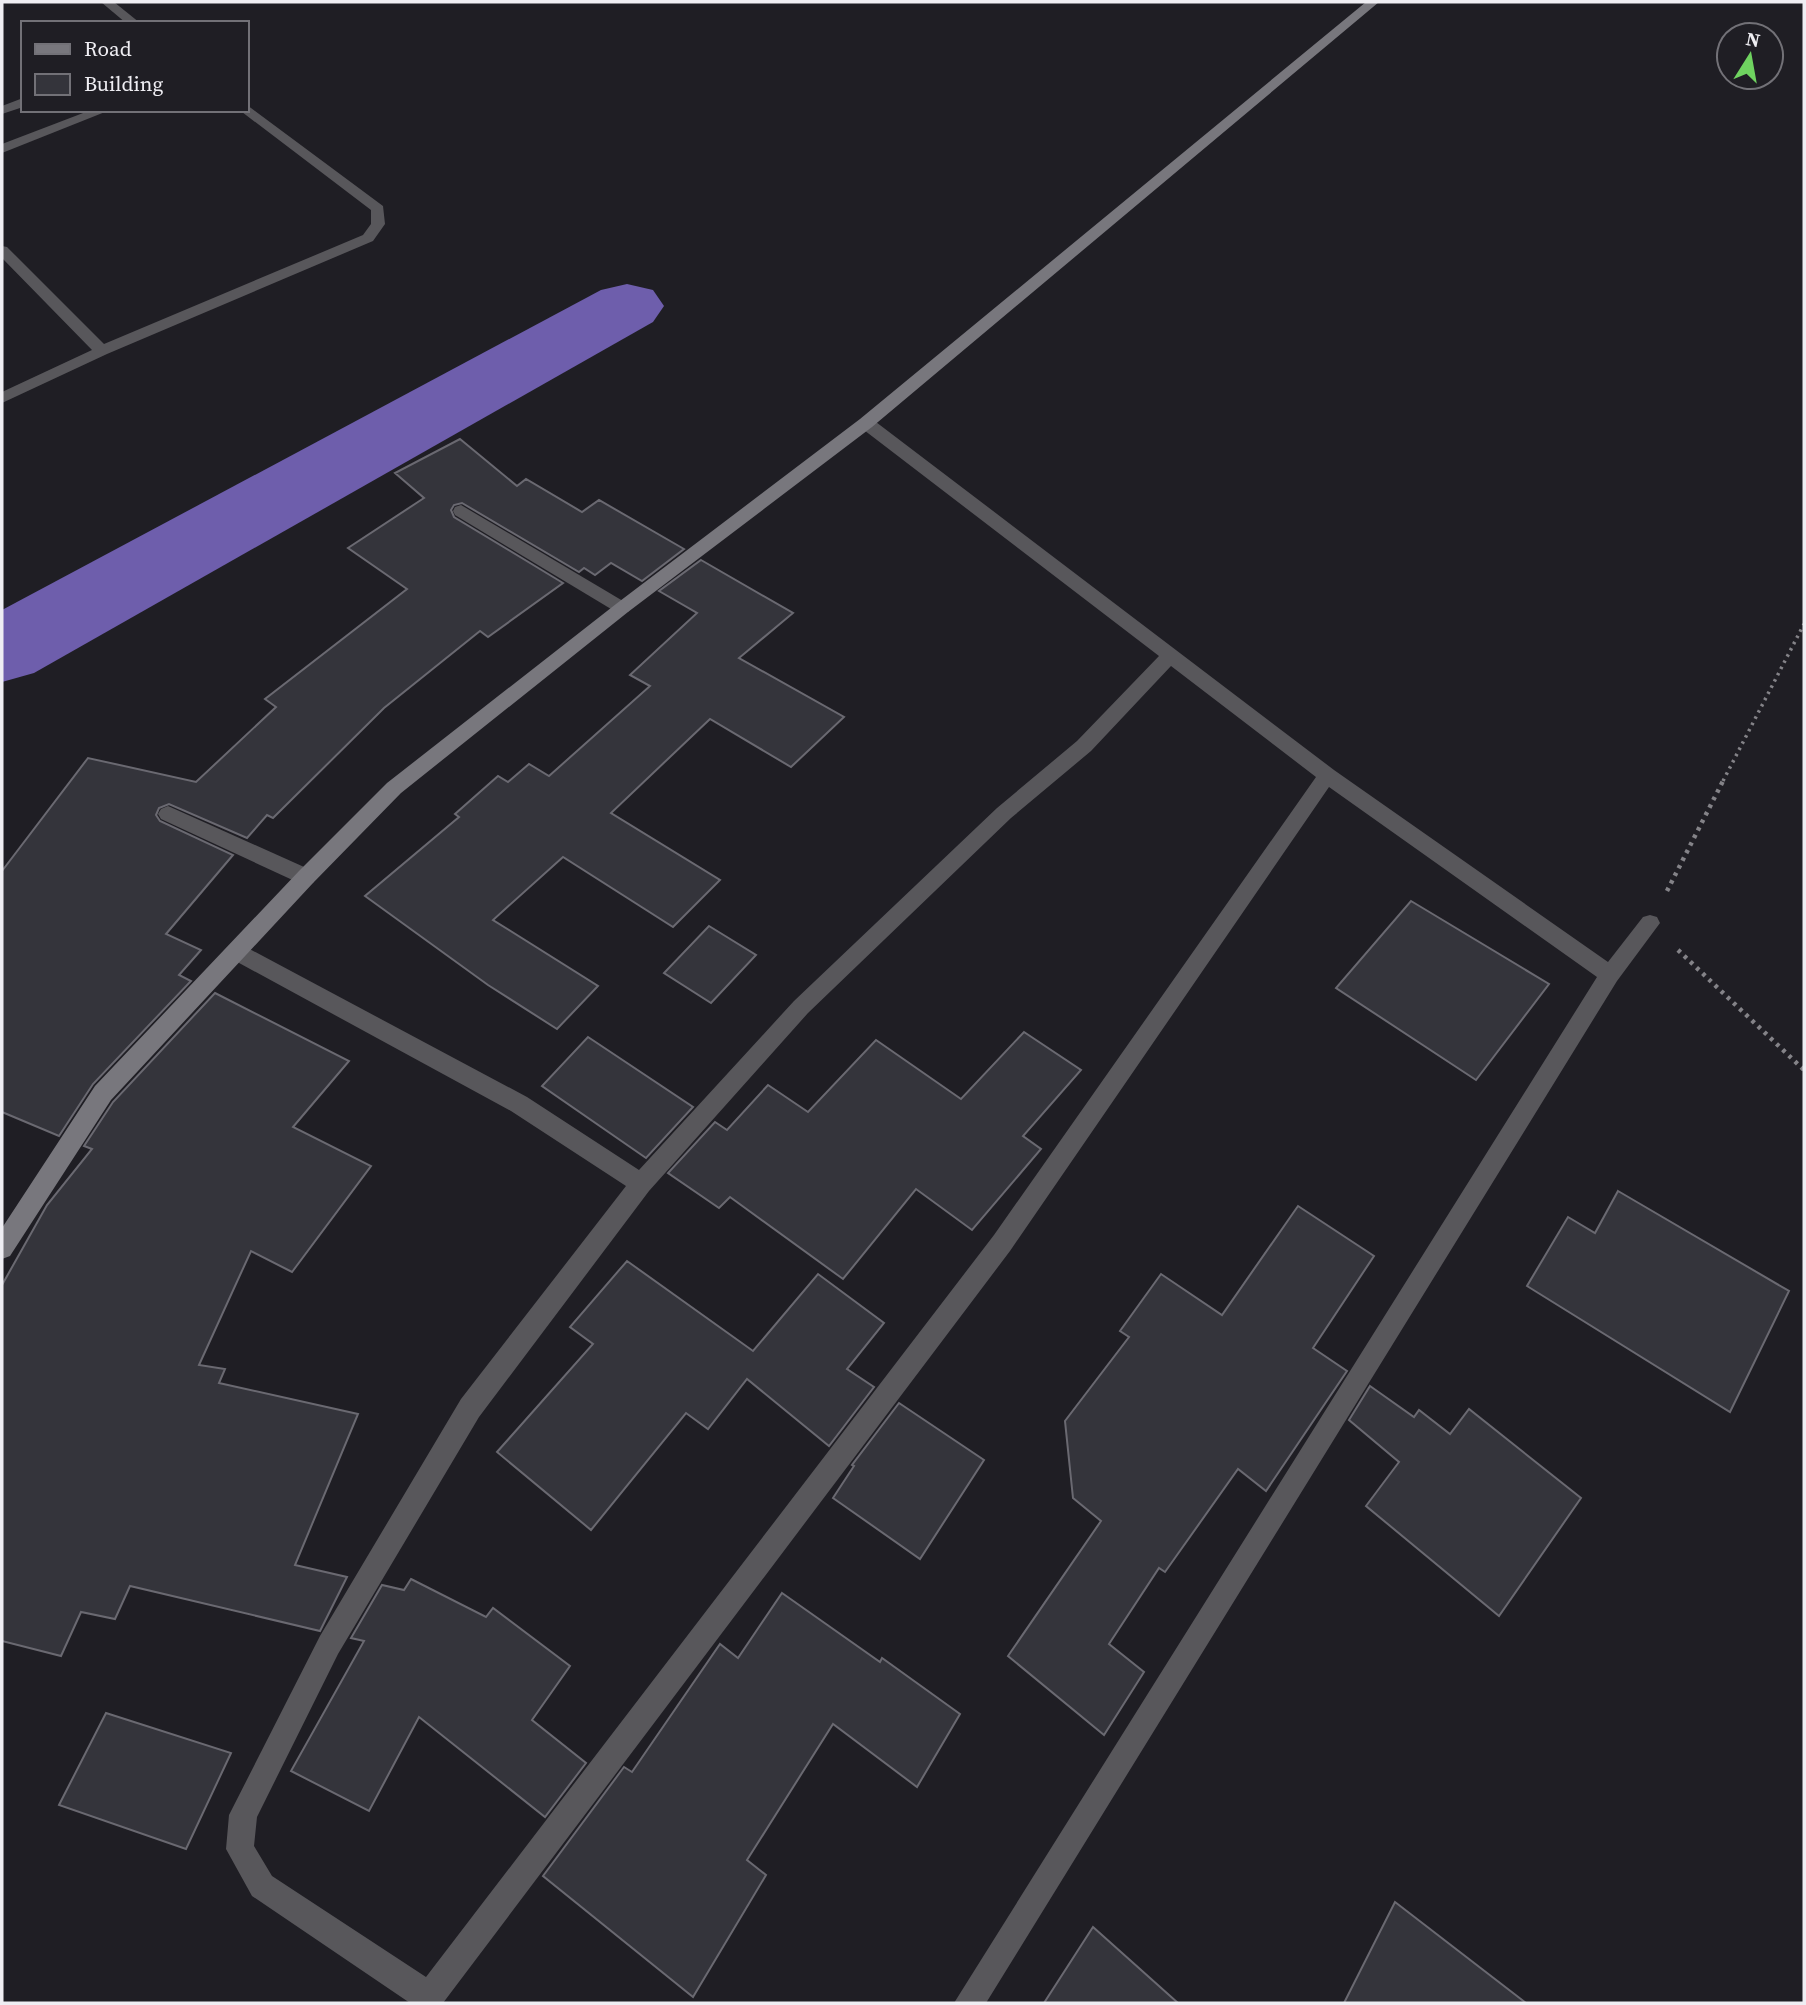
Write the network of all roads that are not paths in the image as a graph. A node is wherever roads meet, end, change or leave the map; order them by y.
1 (107, 2) edge
2 (1373, 2) edge
3 (131, 21) edge
4 (21, 103) edge
5 (2, 110) edge
6 (248, 110) edge
7 (99, 112) edge
8 (2, 149) edge
9 (2, 250) edge
10 (102, 351) junction
11 (2, 398) edge
12 (866, 423) junction
13 (461, 511) dead end
14 (622, 608) junction
15 (1170, 656) junction
16 (1327, 775) junction
17 (168, 814) dead end
18 (306, 877) junction
19 (1650, 923) road end
20 (237, 952) junction
21 (1610, 975) junction
22 (641, 1184) junction
23 (2, 1248) edge
24 (427, 1999) edge
25 (969, 2003) edge

1 - 3 street
2 - 12 street
4 - 5 street
6 - 10 street
7 - 8 street
9 - 10 street
10 - 11 street
12 - 14 street
12 - 15 street
13 - 14 street
14 - 18 street
15 - 16 street
15 - 22 street
16 - 21 street
16 - 24 street
17 - 18 street
18 - 20 street
19 - 21 street
20 - 22 street
20 - 23 street
21 - 25 street
22 - 24 street

